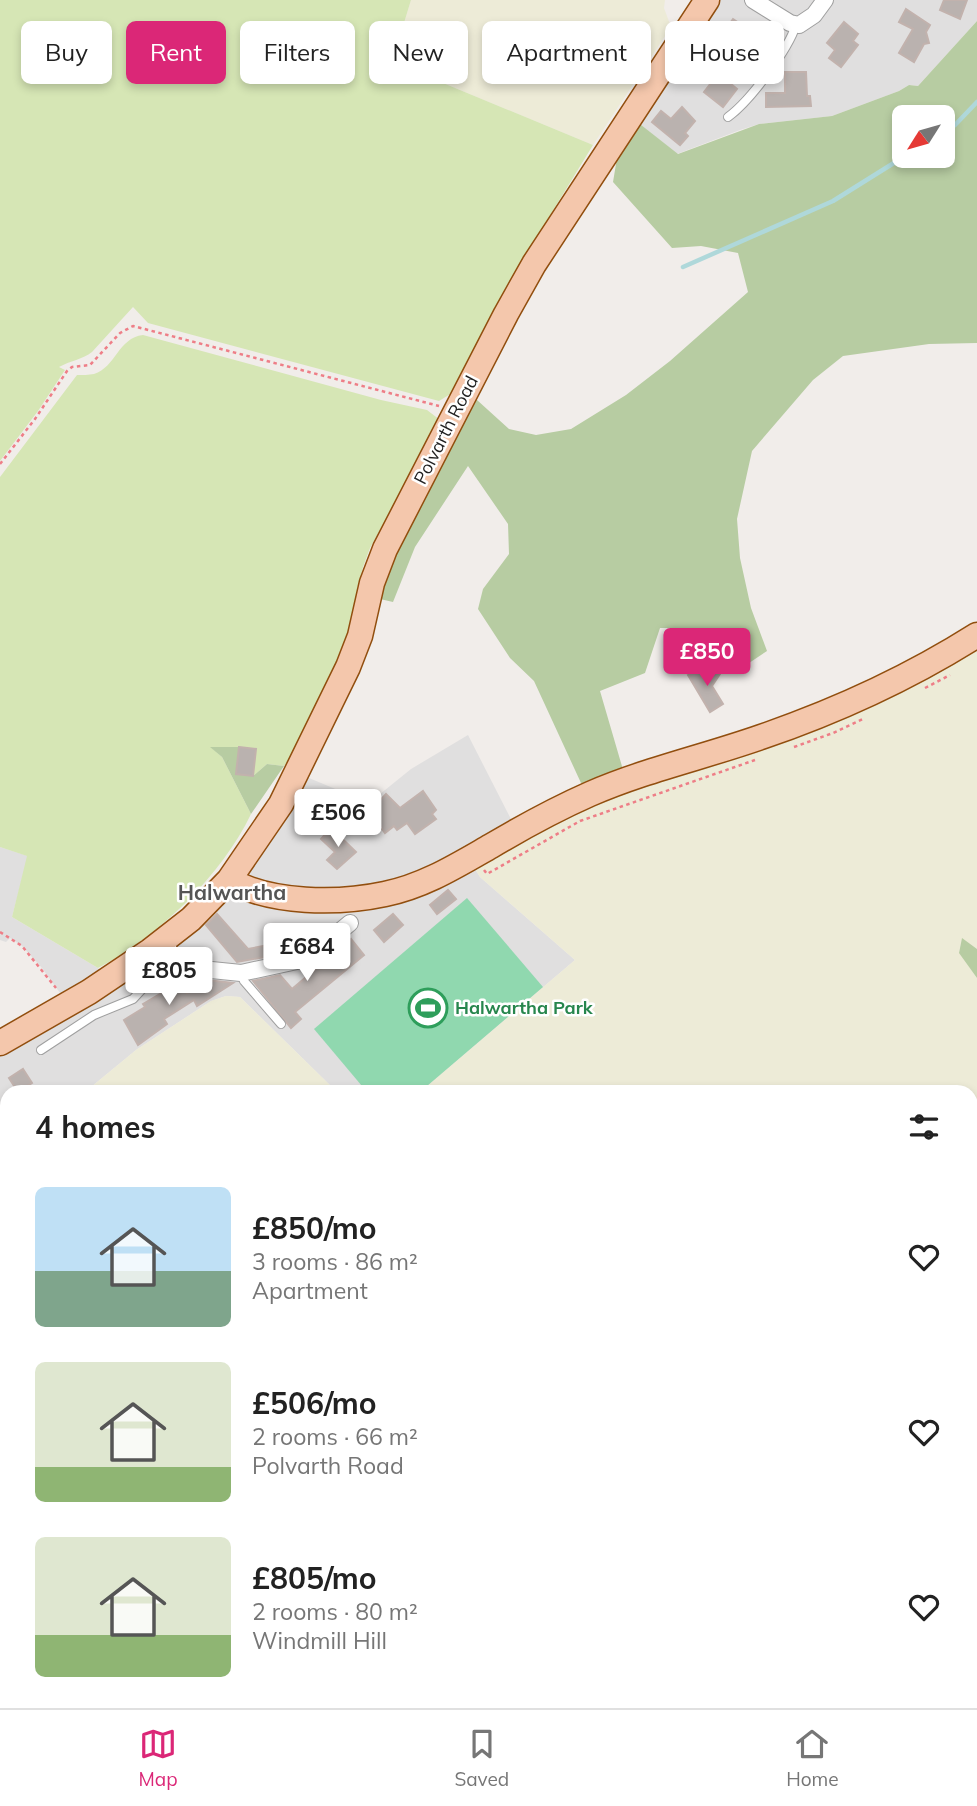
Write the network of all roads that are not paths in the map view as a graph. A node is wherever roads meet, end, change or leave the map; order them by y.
1 (707, 0) edge
2 (753, 0) edge
3 (825, 0) edge
4 (796, 25) junction
5 (728, 117) dead end
6 (977, 635) edge
7 (229, 880) junction
8 (350, 923) dead end
9 (164, 941) junction
10 (178, 965) junction
11 (126, 969) junction
12 (241, 973) junction
13 (145, 986) junction
14 (281, 1024) dead end
15 (0, 1044) edge
16 (41, 1050) dead end

1 - 7 main road, Polvarth Road
2 - 4 street
3 - 4 street
4 - 5 lane
6 - 7 main road
7 - 9 main road, Polvarth Road
8 - 12 street
9 - 10 street
9 - 11 main road, Polvarth Road
10 - 12 street
10 - 13 lane
11 - 13 lane
11 - 15 main road, Polvarth Road
12 - 14 lane
13 - 16 lane

